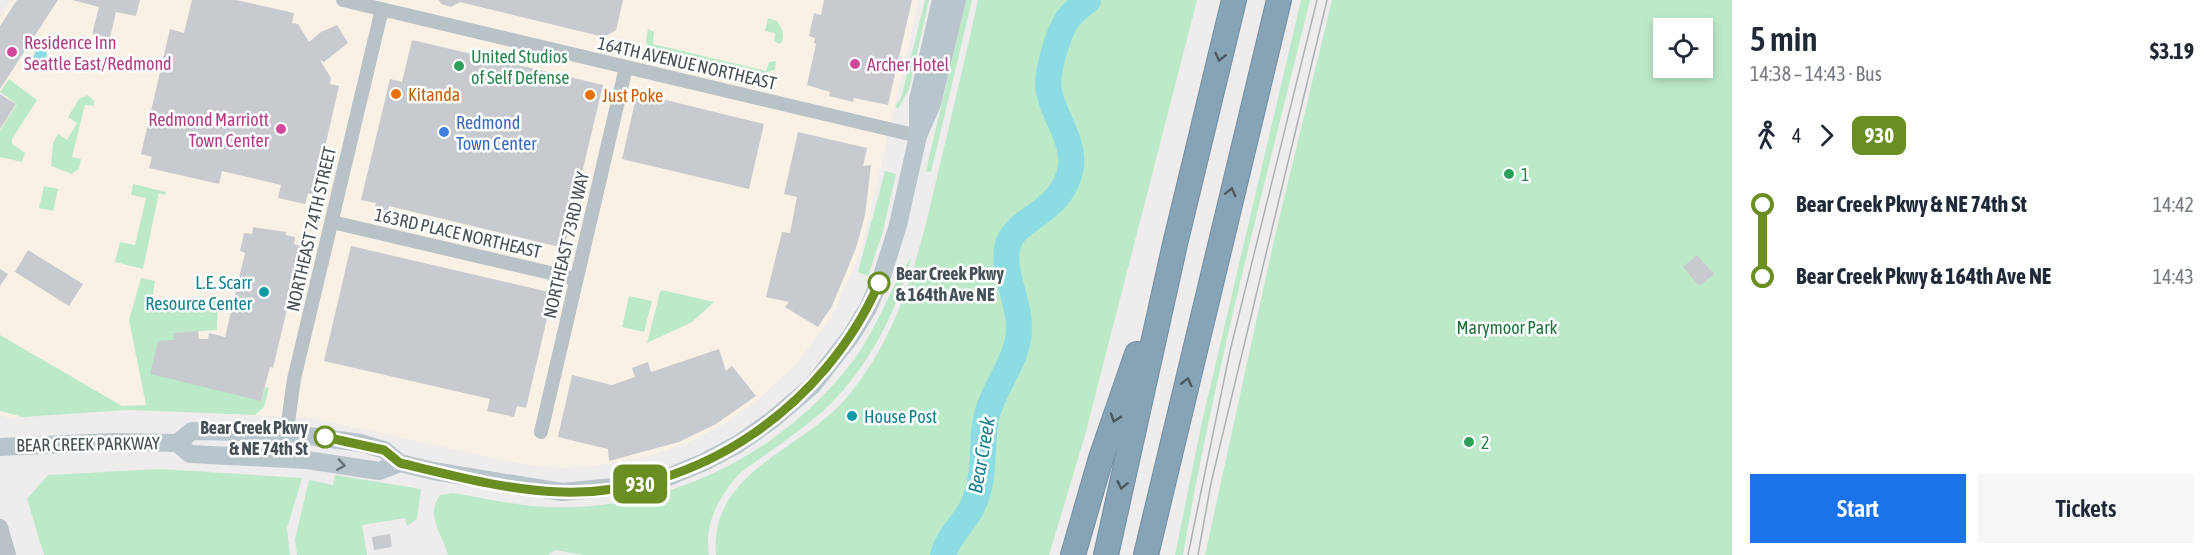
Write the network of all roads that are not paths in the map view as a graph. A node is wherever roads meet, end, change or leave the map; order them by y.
1 (342, 0) edge
2 (941, 0) edge
3 (957, 0) edge
4 (1234, 0) edge
5 (1279, 0) edge
6 (382, 9) junction
7 (626, 67) junction
8 (918, 135) junction
9 (332, 222) junction
10 (1175, 244) junction
11 (576, 279) junction
12 (541, 432) dead end
13 (286, 433) junction
14 (1174, 440) junction
15 (177, 443) junction
16 (0, 447) edge
17 (283, 458) junction
18 (400, 463) junction
19 (0, 528) edge
20 (8, 555) edge
21 (1073, 555) edge
22 (1106, 555) edge
23 (1146, 555) edge
24 (1158, 555) edge

1 - 6 street, 164TH AVENUE NORTHEAST
2 - 8 main road, BEAR CREEK PARKWAY
3 - 8 main road, BEAR CREEK PARKWAY
4 -> 10 highway
14 -> 5 highway
6 - 7 street, 164TH AVENUE NORTHEAST
6 - 9 street, NORTHEAST 74TH STREET
7 - 8 street, 164TH AVENUE NORTHEAST
7 - 11 street, NORTHEAST 73RD WAY
8 - 18 main road, BEAR CREEK PARKWAY
9 - 11 street, 163RD PLACE NORTHEAST
9 - 13 street, NORTHEAST 74TH STREET
10 -> 21 highway
10 -> 22 highway
11 - 12 street, NORTHEAST 73RD WAY
13 - 15 main road, BEAR CREEK PARKWAY
13 - 17 street, NORTHEAST 74TH STREET
13 - 18 main road, BEAR CREEK PARKWAY
14 - 23 highway
14 - 24 highway
15 - 16 main road, BEAR CREEK PARKWAY
15 - 17 main road, BEAR CREEK PARKWAY
17 -> 18 main road, BEAR CREEK PARKWAY
19 - 20 street

